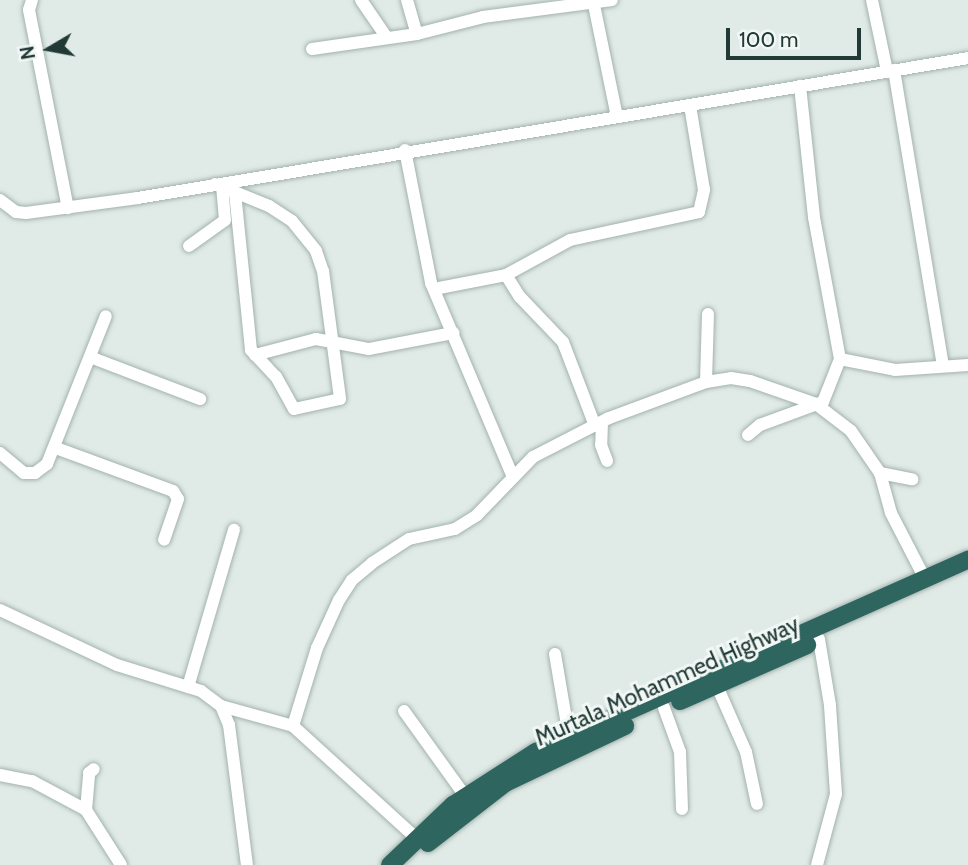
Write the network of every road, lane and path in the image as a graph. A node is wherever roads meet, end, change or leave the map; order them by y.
1 (32, 0) edge
2 (361, 0) edge
3 (407, 0) edge
4 (612, 0) edge
5 (872, 0) edge
6 (594, 3) edge
7 (417, 34) junction
8 (387, 38) junction
9 (312, 49) dead end
10 (968, 58) edge
11 (890, 70) junction
12 (800, 86) junction
13 (690, 105) junction
14 (617, 117) junction
15 (405, 150) junction
16 (218, 185) junction
17 (234, 192) junction
18 (0, 200) edge
19 (68, 208) junction
20 (189, 246) dead end
21 (506, 275) junction
22 (435, 289) junction
23 (708, 314) dead end
24 (106, 316) dead end
25 (453, 333) junction
26 (330, 343) junction
27 (255, 355) junction
28 (90, 357) junction
29 (840, 359) junction
30 (968, 365) edge
31 (943, 366) junction
32 (706, 382) junction
33 (200, 399) dead end
34 (816, 404) junction
35 (598, 424) junction
36 (748, 435) dead end
37 (56, 448) junction
38 (0, 453) edge
39 (607, 461) dead end
40 (880, 472) junction
41 (512, 475) junction
42 (912, 479) dead end
43 (234, 530) dead end
44 (164, 540) dead end
45 (968, 560) edge
46 (968, 573) edge
47 (925, 579) junction
48 (0, 610) edge
49 (819, 639) junction
50 (555, 654) dead end
51 (717, 686) junction
52 (188, 687) junction
53 (220, 706) junction
54 (664, 708) junction
55 (404, 711) dead end
56 (293, 726) junction
57 (569, 737) junction
58 (94, 769) dead end
59 (0, 775) edge
60 (465, 796) junction
61 (757, 804) dead end
62 (682, 808) dead end
63 (86, 810) junction
64 (416, 838) junction
65 (246, 864) edge
66 (121, 865) edge
67 (390, 865) edge
68 (406, 865) edge
69 (817, 865) edge

1 - 19 street
2 - 8 street
3 - 7 street
4 - 6 street
5 - 11 street
6 - 7 street
6 - 14 street
7 - 8 street
8 - 9 street
10 - 11 street
11 - 12 street
11 - 31 street
12 - 13 street
12 - 29 street
13 - 14 street
13 - 21 street
14 - 15 street
15 - 16 street
15 - 22 street
16 - 17 street
16 - 19 street
16 - 20 street
17 - 26 street
17 - 27 street
18 - 19 street
21 - 22 street
21 - 35 street
22 - 25 street
23 - 32 street
24 - 28 street
25 - 26 street
25 - 41 street
26 - 27 street
26 - 27 street
28 - 33 street
28 - 37 street
29 - 31 street
29 - 34 street
30 - 31 street
32 - 34 street
32 - 35 street
34 - 36 street
34 - 40 street
35 - 39 street
35 - 41 street
37 - 38 street
37 - 44 street
40 - 42 street
40 - 47 street
41 - 56 street
43 - 52 street
45 - 47 highway
46 - 49 highway, Murtala Mohammed Highway
47 - 57 highway
48 - 52 street
49 - 51 highway, Murtala Mohammed Highway
49 - 69 street
50 - 57 street
51 - 54 highway, Murtala Mohammed Highway
51 - 61 street
52 - 53 street
53 - 56 street
53 - 65 street
54 - 62 street
54 - 68 highway, Murtala Mohammed Highway
55 - 60 street
56 - 64 street
57 - 60 highway
58 - 63 street
59 - 63 street
60 - 64 highway
63 - 66 street
64 - 67 highway

